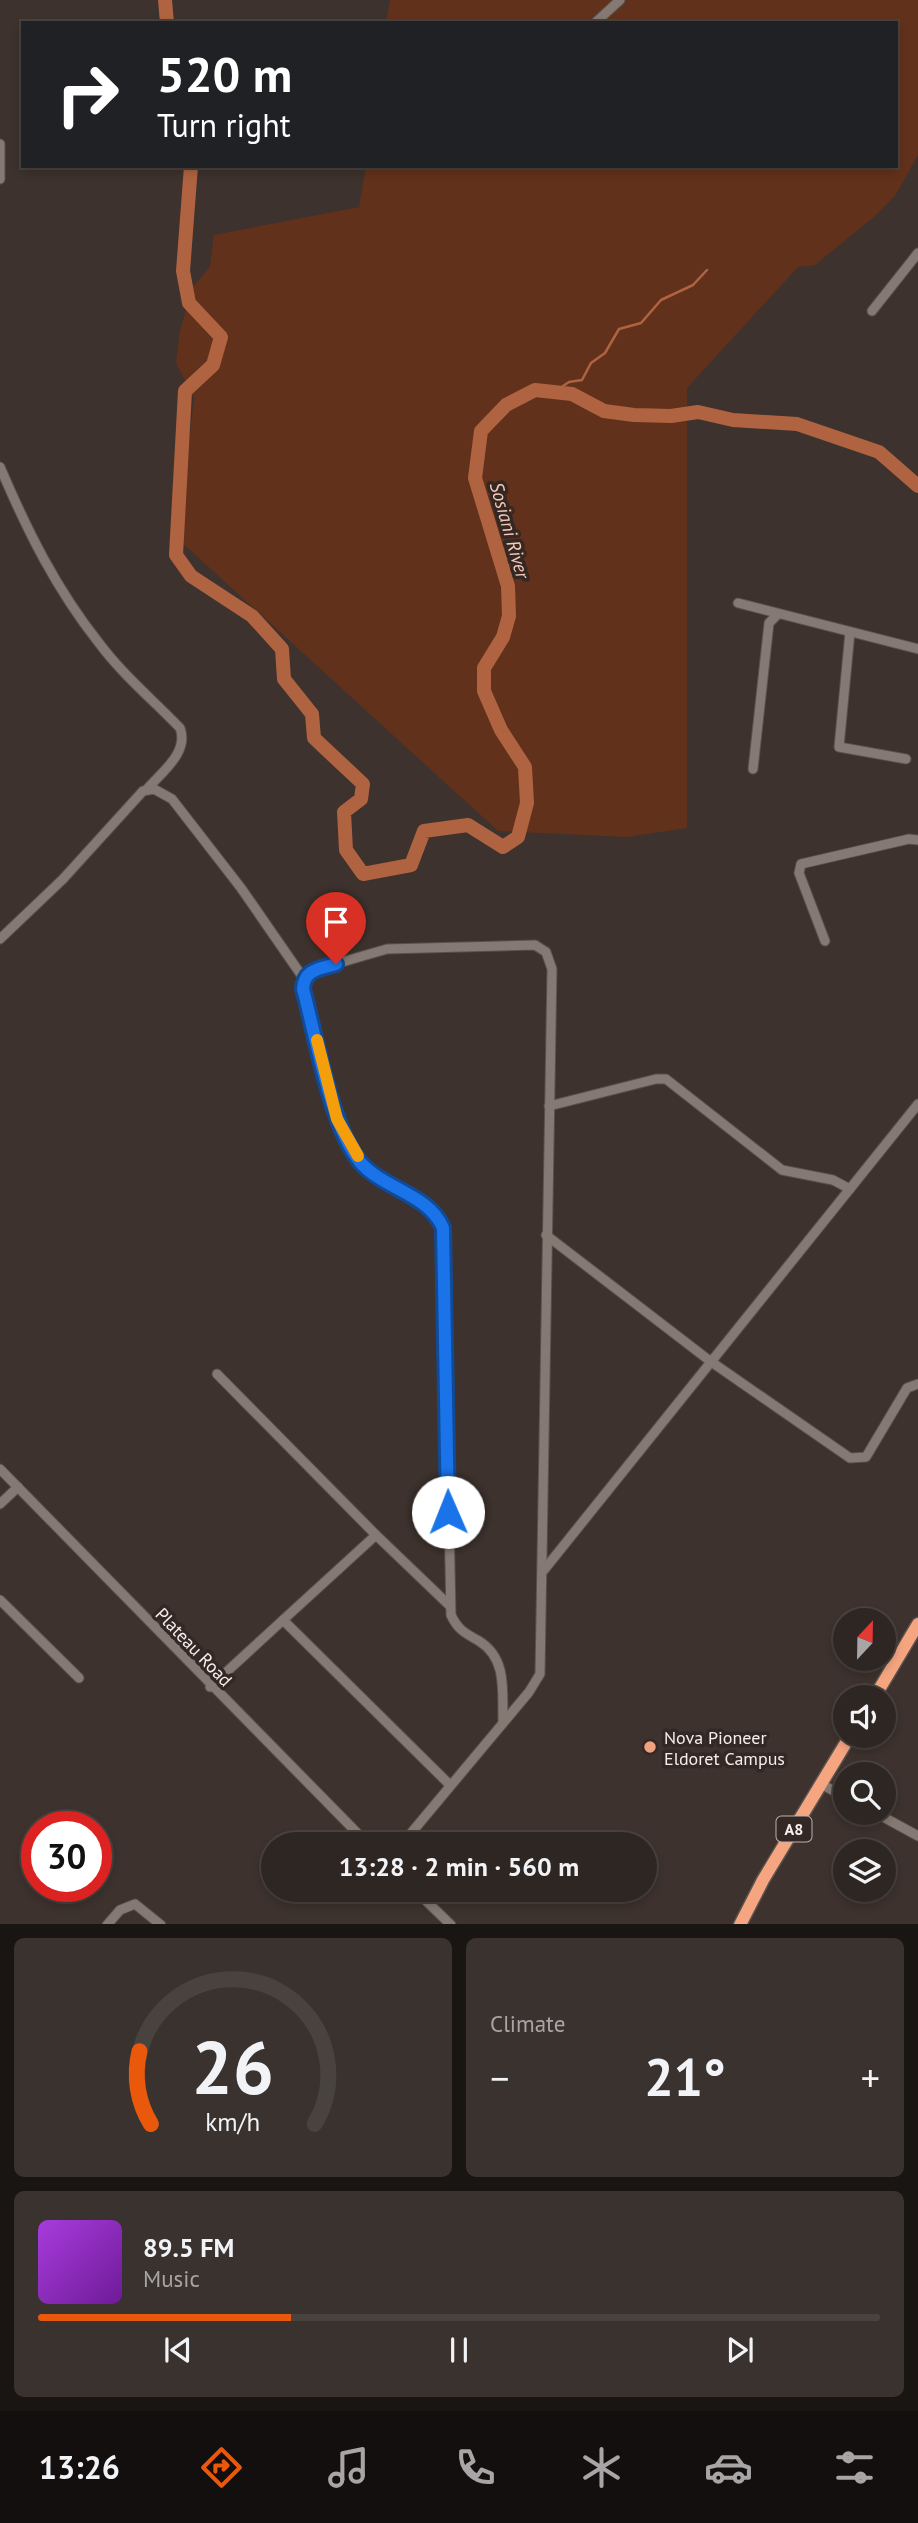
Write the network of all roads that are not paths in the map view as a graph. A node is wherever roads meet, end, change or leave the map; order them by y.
1 (620, 0) edge
2 (596, 21) edge
3 (0, 144) edge
4 (0, 179) edge
5 (918, 253) edge
6 (872, 311) dead end
7 (0, 467) edge
8 (738, 603) dead end
9 (778, 614) junction
10 (850, 632) junction
11 (918, 649) edge
12 (906, 759) dead end
13 (753, 769) dead end
14 (148, 788) junction
15 (918, 839) edge
16 (0, 939) edge
17 (825, 941) dead end
18 (304, 979) junction
19 (918, 1104) edge
20 (549, 1107) junction
21 (850, 1189) junction
22 (546, 1235) junction
23 (710, 1361) junction
24 (218, 1374) dead end
25 (918, 1384) edge
26 (0, 1469) edge
27 (18, 1487) junction
28 (0, 1504) edge
29 (376, 1535) junction
30 (544, 1570) junction
31 (0, 1600) edge
32 (449, 1605) junction
33 (283, 1620) junction
34 (918, 1624) edge
35 (79, 1678) dead end
36 (882, 1685) edge
37 (211, 1687) junction
38 (503, 1723) junction
39 (843, 1748) edge
40 (821, 1784) junction
41 (450, 1785) junction
42 (833, 1790) edge
43 (896, 1824) edge
44 (356, 1832) edge
45 (412, 1832) edge
46 (918, 1836) edge
47 (427, 1902) edge
48 (107, 1924) edge
49 (161, 1924) edge
50 (450, 1924) edge
51 (740, 1924) edge

1 - 2 street
3 - 4 street
5 - 6 street
7 - 14 street
8 - 9 street
9 - 10 street
9 - 13 street
10 - 11 street
10 - 12 street
14 - 16 street
14 - 18 street
15 - 17 street
18 - 20 street
18 - 32 street
19 - 21 street
20 - 21 street
20 - 22 street
21 - 23 street
22 - 23 street
22 - 30 street
23 - 25 street
23 - 30 street
24 - 29 street
26 - 27 street, Plateau Road
27 - 28 street
27 - 37 street, Plateau Road
29 - 32 street
29 - 33 street
30 - 38 street
31 - 35 street
32 - 38 street
33 - 37 street
33 - 41 street
34 - 36 highway
37 - 44 street, Plateau Road
38 - 41 street
39 - 40 highway, A8
40 - 42 street
40 - 51 highway, A8
41 - 45 street
43 - 46 street
47 - 50 street
48 - 49 street

